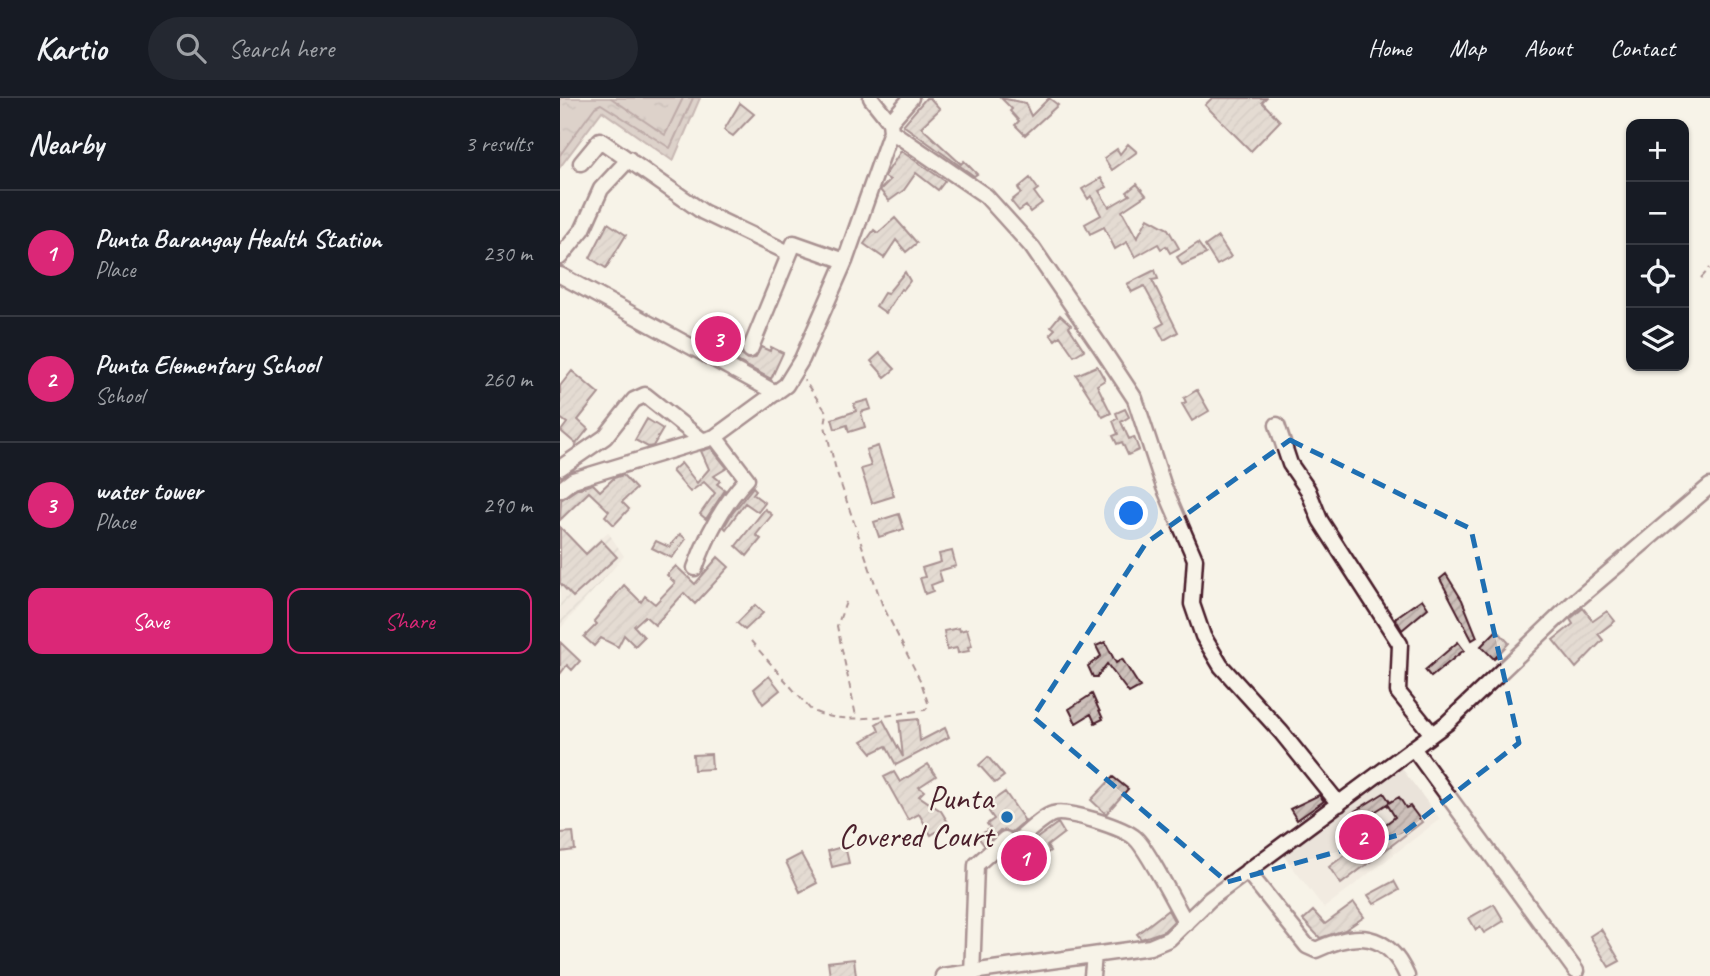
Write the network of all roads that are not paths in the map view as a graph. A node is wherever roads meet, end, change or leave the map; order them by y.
1 (871, 98) edge
2 (911, 98) edge
3 (891, 127) junction
4 (629, 159) junction
5 (581, 163) dead end
6 (789, 253) junction
7 (560, 257) edge
8 (845, 261) junction
9 (560, 275) edge
10 (750, 349) dead end
11 (776, 393) junction
12 (1277, 425) dead end
13 (709, 439) junction
14 (560, 468) edge
15 (1710, 486) edge
16 (560, 490) edge
17 (695, 568) dead end
18 (1432, 734) junction
19 (1413, 748) junction
20 (1339, 804) junction
21 (1247, 871) junction
22 (1186, 923) junction
23 (1094, 955) junction
24 (1576, 971) dead end
25 (972, 974) edge
26 (943, 976) edge
27 (1092, 976) edge
28 (1406, 976) edge

1 - 3 street
2 - 3 street
3 - 8 street
3 - 20 street
4 - 5 street
4 - 6 street
4 - 7 street
6 - 8 street
6 - 10 street
8 - 11 street
9 - 11 street
11 - 13 street
12 - 18 street
13 - 14 street
13 - 16 street
13 - 17 street
15 - 18 street
18 - 19 street
19 - 20 street
19 - 24 street
20 - 21 street
21 - 22 street
21 - 28 street
22 - 23 street
22 - 25 street
23 - 25 street
23 - 27 street
25 - 26 street

